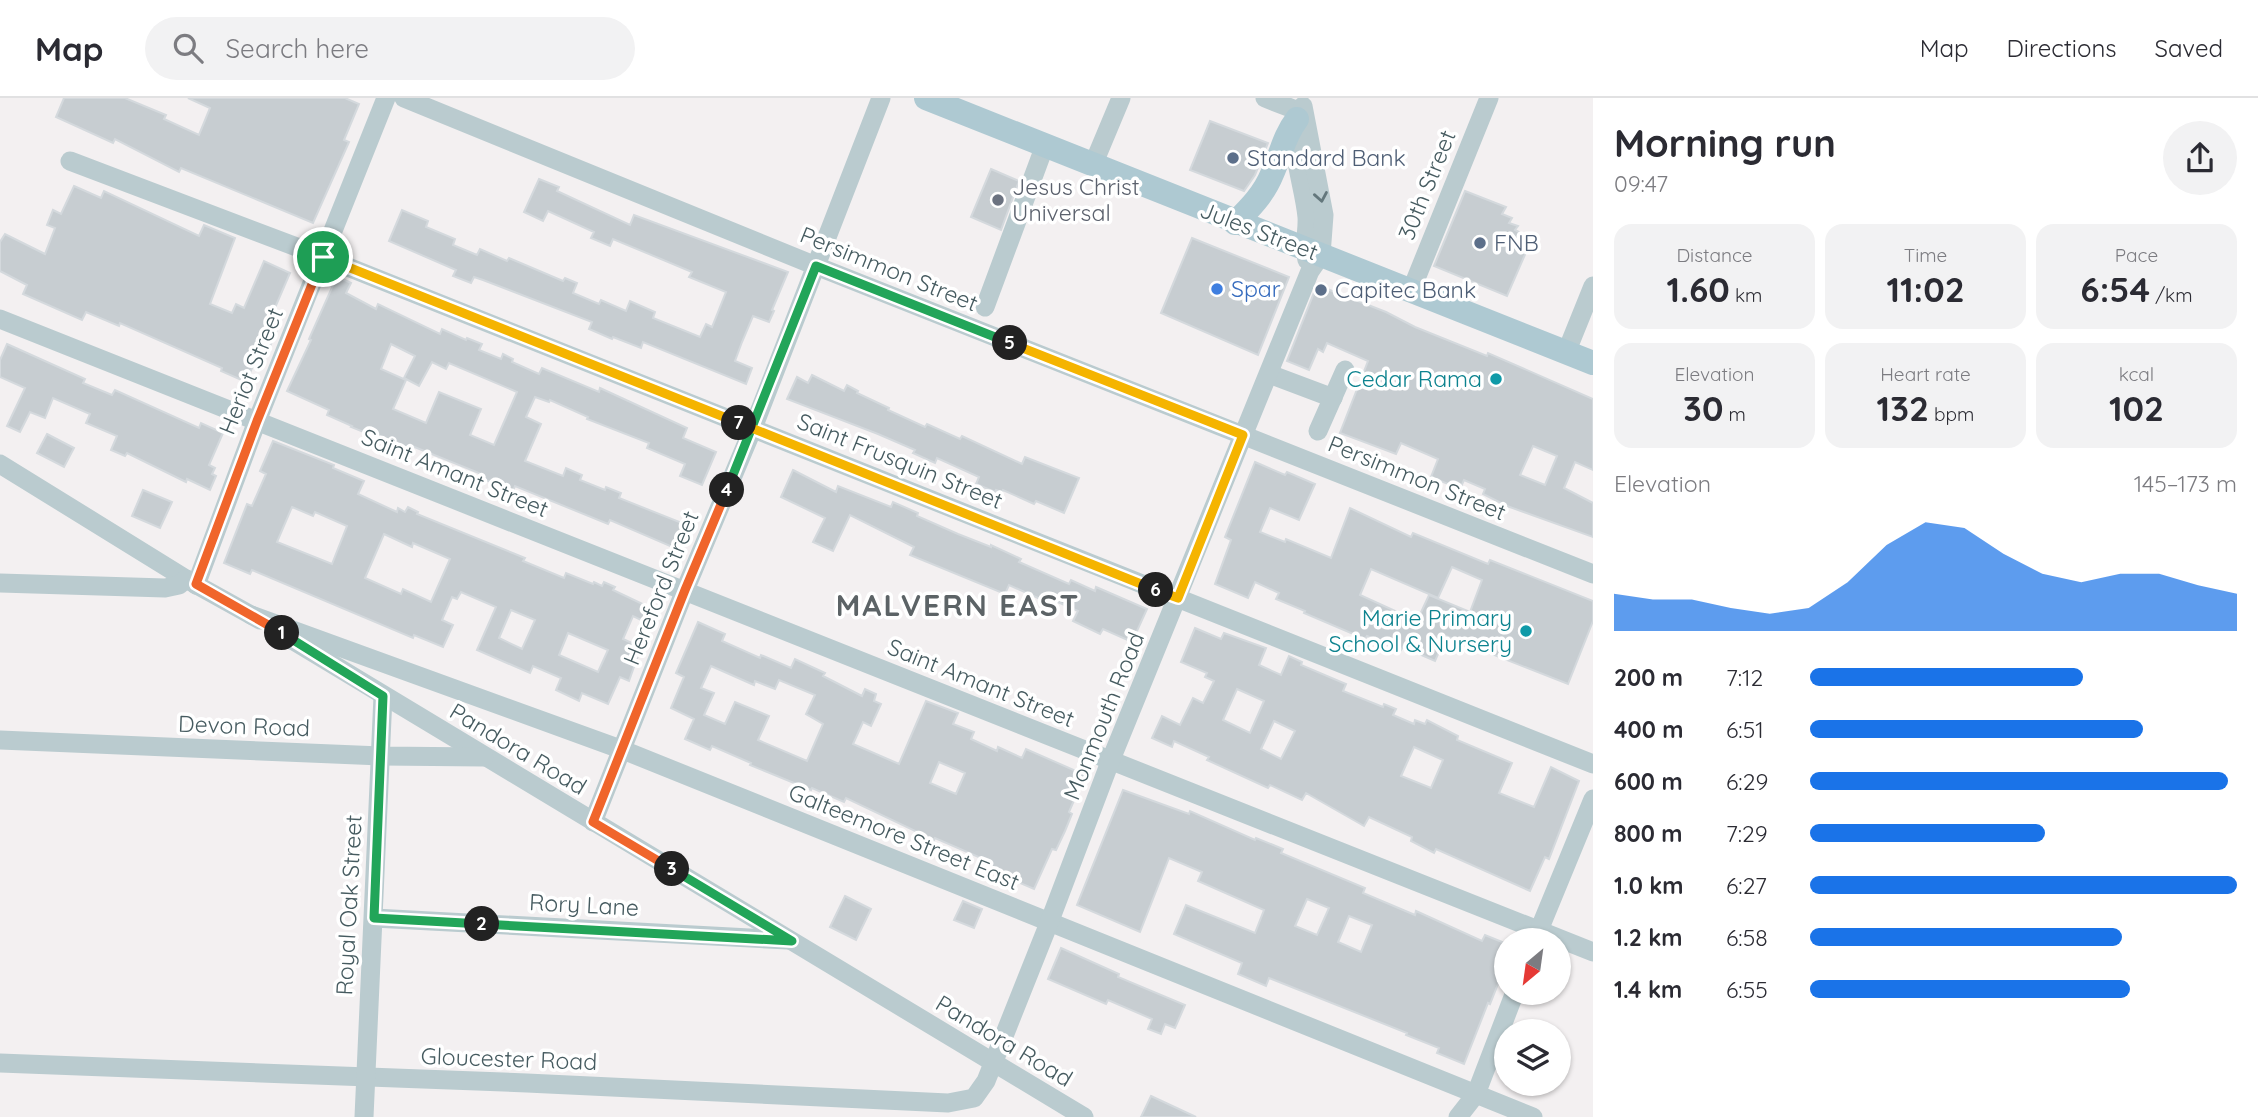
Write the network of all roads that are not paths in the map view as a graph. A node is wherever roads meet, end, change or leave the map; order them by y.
1 (386, 98) edge
2 (404, 98) edge
3 (881, 98) edge
4 (1121, 98) edge
5 (1265, 98) edge
6 (1489, 98) edge
7 (936, 100) edge
8 (1302, 109) edge
9 (1045, 145) junction
10 (70, 161) dead end
11 (1093, 165) junction
12 (1235, 223) junction
13 (323, 257) junction
14 (1312, 258) junction
15 (816, 266) junction
16 (1593, 286) edge
17 (1410, 291) junction
18 (985, 306) dead end
19 (0, 319) edge
20 (1566, 353) junction
21 (1593, 363) edge
22 (1345, 370) dead end
23 (1269, 374) junction
24 (1333, 398) junction
25 (257, 421) junction
26 (753, 428) junction
27 (1318, 431) dead end
28 (1243, 435) junction
29 (0, 464) edge
30 (1593, 574) edge
31 (191, 582) junction
32 (0, 583) edge
33 (685, 590) junction
34 (1178, 598) junction
35 (251, 615) junction
36 (383, 696) junction
37 (0, 740) edge
38 (623, 750) junction
39 (381, 756) junction
40 (485, 757) junction
41 (1110, 762) junction
42 (1593, 764) edge
43 (1593, 799) edge
44 (593, 822) junction
45 (374, 918) junction
46 (1049, 923) junction
47 (1520, 928) edge
48 (1540, 928) edge
49 (792, 941) junction
50 (1572, 946) edge
51 (1593, 952) edge
52 (1510, 1005) edge
53 (993, 1062) junction
54 (0, 1063) edge
55 (365, 1077) junction
56 (1476, 1094) junction
57 (364, 1117) edge
58 (1084, 1117) edge
59 (1458, 1117) edge
60 (1533, 1117) edge

1 - 13 street, Heriot Street
2 - 15 street, Persimmon Street
3 - 15 street, Hereford Street
4 - 11 street
5 - 8 street
6 - 17 street, 30th Street
7 - 9 main road, Jules Street
8 - 12 main road
8 - 14 street, Monmouth Road
9 - 11 main road, Jules Street
9 - 18 street
10 - 13 street, Saint Frusquin Street
11 - 12 main road, Jules Street
12 - 14 main road, Jules Street
13 - 25 street, Heriot Street
13 - 26 street, Saint Frusquin Street
14 - 17 main road, Jules Street
14 - 23 street, Monmouth Road
15 - 26 street, Hereford Street
15 - 28 street, Persimmon Street
16 - 20 street
17 - 20 main road, Jules Street
19 - 25 street, Saint Amant Street
20 - 21 main road, Jules Street
22 - 24 street
23 - 24 street
23 - 28 street, Monmouth Road
24 - 27 street
25 - 31 street, Heriot Street
25 - 33 street, Saint Amant Street
26 - 33 street, Hereford Street
26 - 34 street, Saint Frusquin Street
28 - 30 street, Persimmon Street
28 - 34 street, Monmouth Road
29 - 31 street, Pandora Road
31 - 32 street
31 - 35 street, Pandora Road
33 - 38 street, Hereford Street
33 - 41 street, Saint Amant Street
34 - 41 street, Monmouth Road
34 - 42 street, Saint Frusquin Street
35 - 36 street, Pandora Road
35 - 38 street, Galteemore Street East
36 - 39 street, Royal Oak Street
36 - 40 street, Pandora Road
37 - 39 street, Devon Road
38 - 44 street, Hereford Street
38 - 46 street, Galteemore Street East
39 - 40 street, Devon Road
39 - 45 street, Royal Oak Street
40 - 44 street, Pandora Road
41 - 46 street, Monmouth Road
41 - 47 street, Saint Amant Street
43 - 48 street
44 - 49 street, Pandora Road
45 - 49 street, Rory Lane
45 - 55 street, Royal Oak Street
46 - 53 street, Monmouth Road
46 - 56 street, Galteemore Street East
49 - 53 street, Pandora Road
50 - 51 street, Saint Amant Street
52 - 56 street
53 - 55 street, Gloucester Road
53 - 58 street, Pandora Road
54 - 55 street, Gloucester Road
55 - 57 street, Royal Oak Street
56 - 59 street
56 - 60 street, Galteemore Street East

